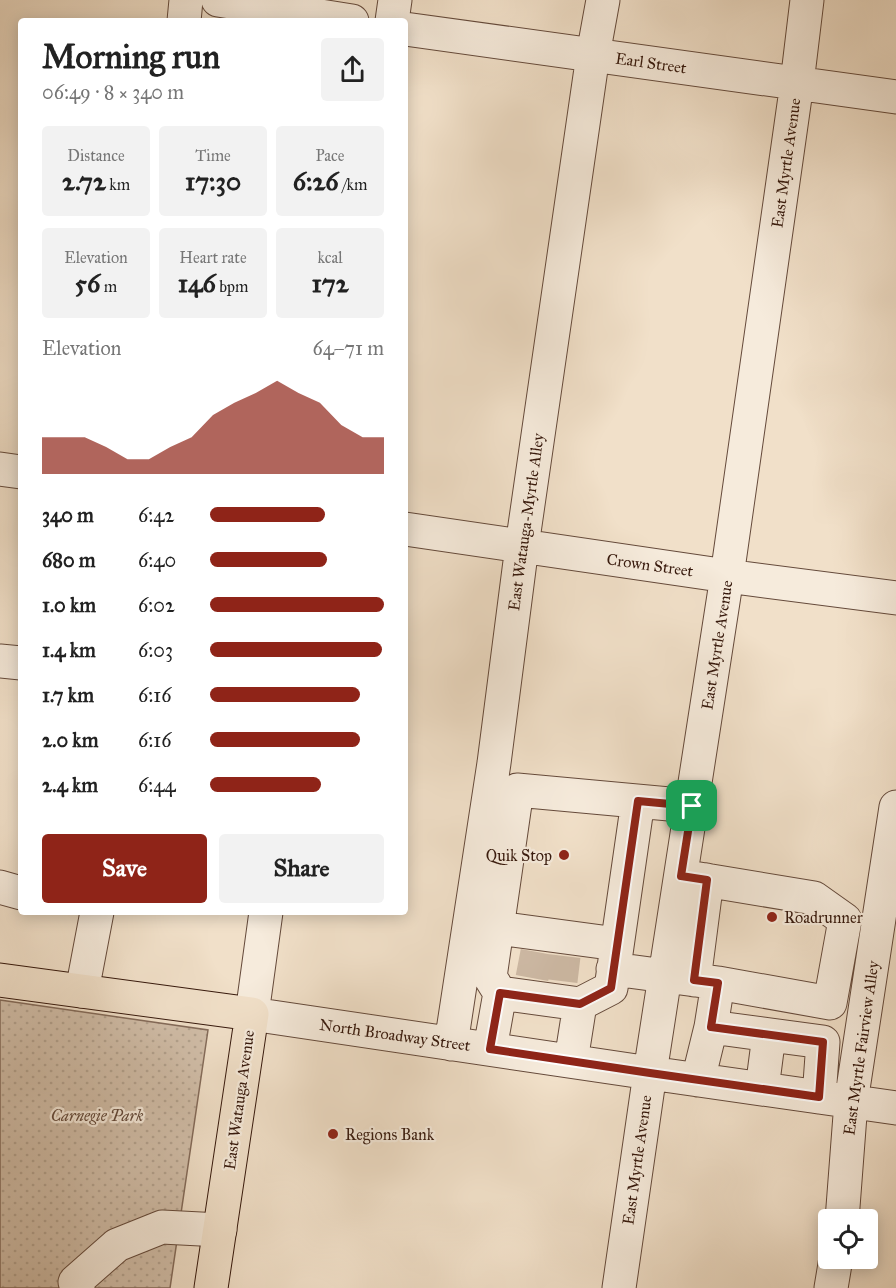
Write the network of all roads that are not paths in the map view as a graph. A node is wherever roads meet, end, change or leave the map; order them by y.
1 (186, 0) edge
2 (218, 0) edge
3 (395, 0) edge
4 (807, 0) edge
5 (596, 1) edge
6 (184, 18) edge
7 (333, 18) edge
8 (392, 18) edge
9 (408, 29) edge
10 (593, 55) junction
11 (797, 83) junction
12 (896, 97) edge
13 (0, 469) edge
14 (18, 472) edge
15 (408, 528) edge
16 (522, 546) junction
17 (727, 576) junction
18 (896, 598) edge
19 (0, 661) edge
20 (18, 663) edge
21 (638, 801) junction
22 (692, 806) junction
23 (896, 807) edge
24 (694, 878) junction
25 (0, 888) edge
26 (18, 892) edge
27 (96, 915) edge
28 (266, 915) edge
29 (497, 928) junction
30 (615, 956) junction
31 (547, 973) junction
32 (0, 980) edge
33 (692, 980) junction
34 (82, 991) junction
35 (830, 1003) junction
36 (865, 1010) junction
37 (252, 1014) junction
38 (711, 1027) junction
39 (770, 1035) junction
40 (823, 1042) junction
41 (451, 1044) junction
42 (490, 1049) junction
43 (571, 1061) junction
44 (650, 1073) junction
45 (698, 1080) junction
46 (762, 1089) junction
47 (819, 1097) junction
48 (851, 1102) junction
49 (896, 1108) edge
50 (843, 1209) edge
51 (220, 1230) junction
52 (834, 1269) edge
53 (78, 1288) edge
54 (211, 1288) edge
55 (619, 1288) edge
56 (831, 1288) edge

1 - 6 street
2 - 7 street
3 - 8 street
4 - 11 street, East Myrtle Avenue
5 - 10 street, East Watauga-Myrtle Alley
9 - 10 street, Earl Street
10 - 11 street, Earl Street
10 - 16 street, East Watauga-Myrtle Alley
11 - 12 street, Earl Street
11 - 17 street, East Myrtle Avenue
13 - 14 street
15 - 16 street, Crown Street
16 - 17 street, Crown Street
16 - 41 street, East Watauga-Myrtle Alley
17 - 18 street, Crown Street
17 - 22 street, East Myrtle Avenue
19 - 20 street
21 - 22 street
21 - 29 street
21 - 30 street
22 - 24 street, East Myrtle Avenue
23 - 36 street, East Myrtle Fairview Alley
24 - 33 street, East Myrtle Avenue
24 - 35 street
25 - 26 street
27 - 34 street
28 - 37 street, East Watauga Avenue
29 - 31 street
29 - 31 street
30 - 31 street
30 - 31 street
30 - 33 street
31 - 42 street
31 - 43 street
32 - 34 main road, North Broadway Street
33 - 35 street
33 - 38 street
33 - 44 street, East Myrtle Avenue
34 - 37 main road, North Broadway Street
35 - 36 street
35 - 40 street
36 - 48 street, East Myrtle Fairview Alley
37 - 41 street, North Broadway Street
37 - 51 main road, East Watauga Avenue
38 - 39 street
38 - 45 street
39 - 40 street
39 - 46 street
40 - 47 street
41 - 42 street, North Broadway Street
42 - 43 street, North Broadway Street
43 - 44 street, North Broadway Street
44 - 45 street, North Broadway Street
44 - 55 street, East Myrtle Avenue
45 - 46 street, North Broadway Street
46 - 47 street, North Broadway Street
47 - 48 street, North Broadway Street
48 - 49 street, North Broadway Street
48 - 50 street, East Myrtle Fairview Alley
51 - 53 street
51 - 54 main road, East Watauga Avenue
52 - 56 street

